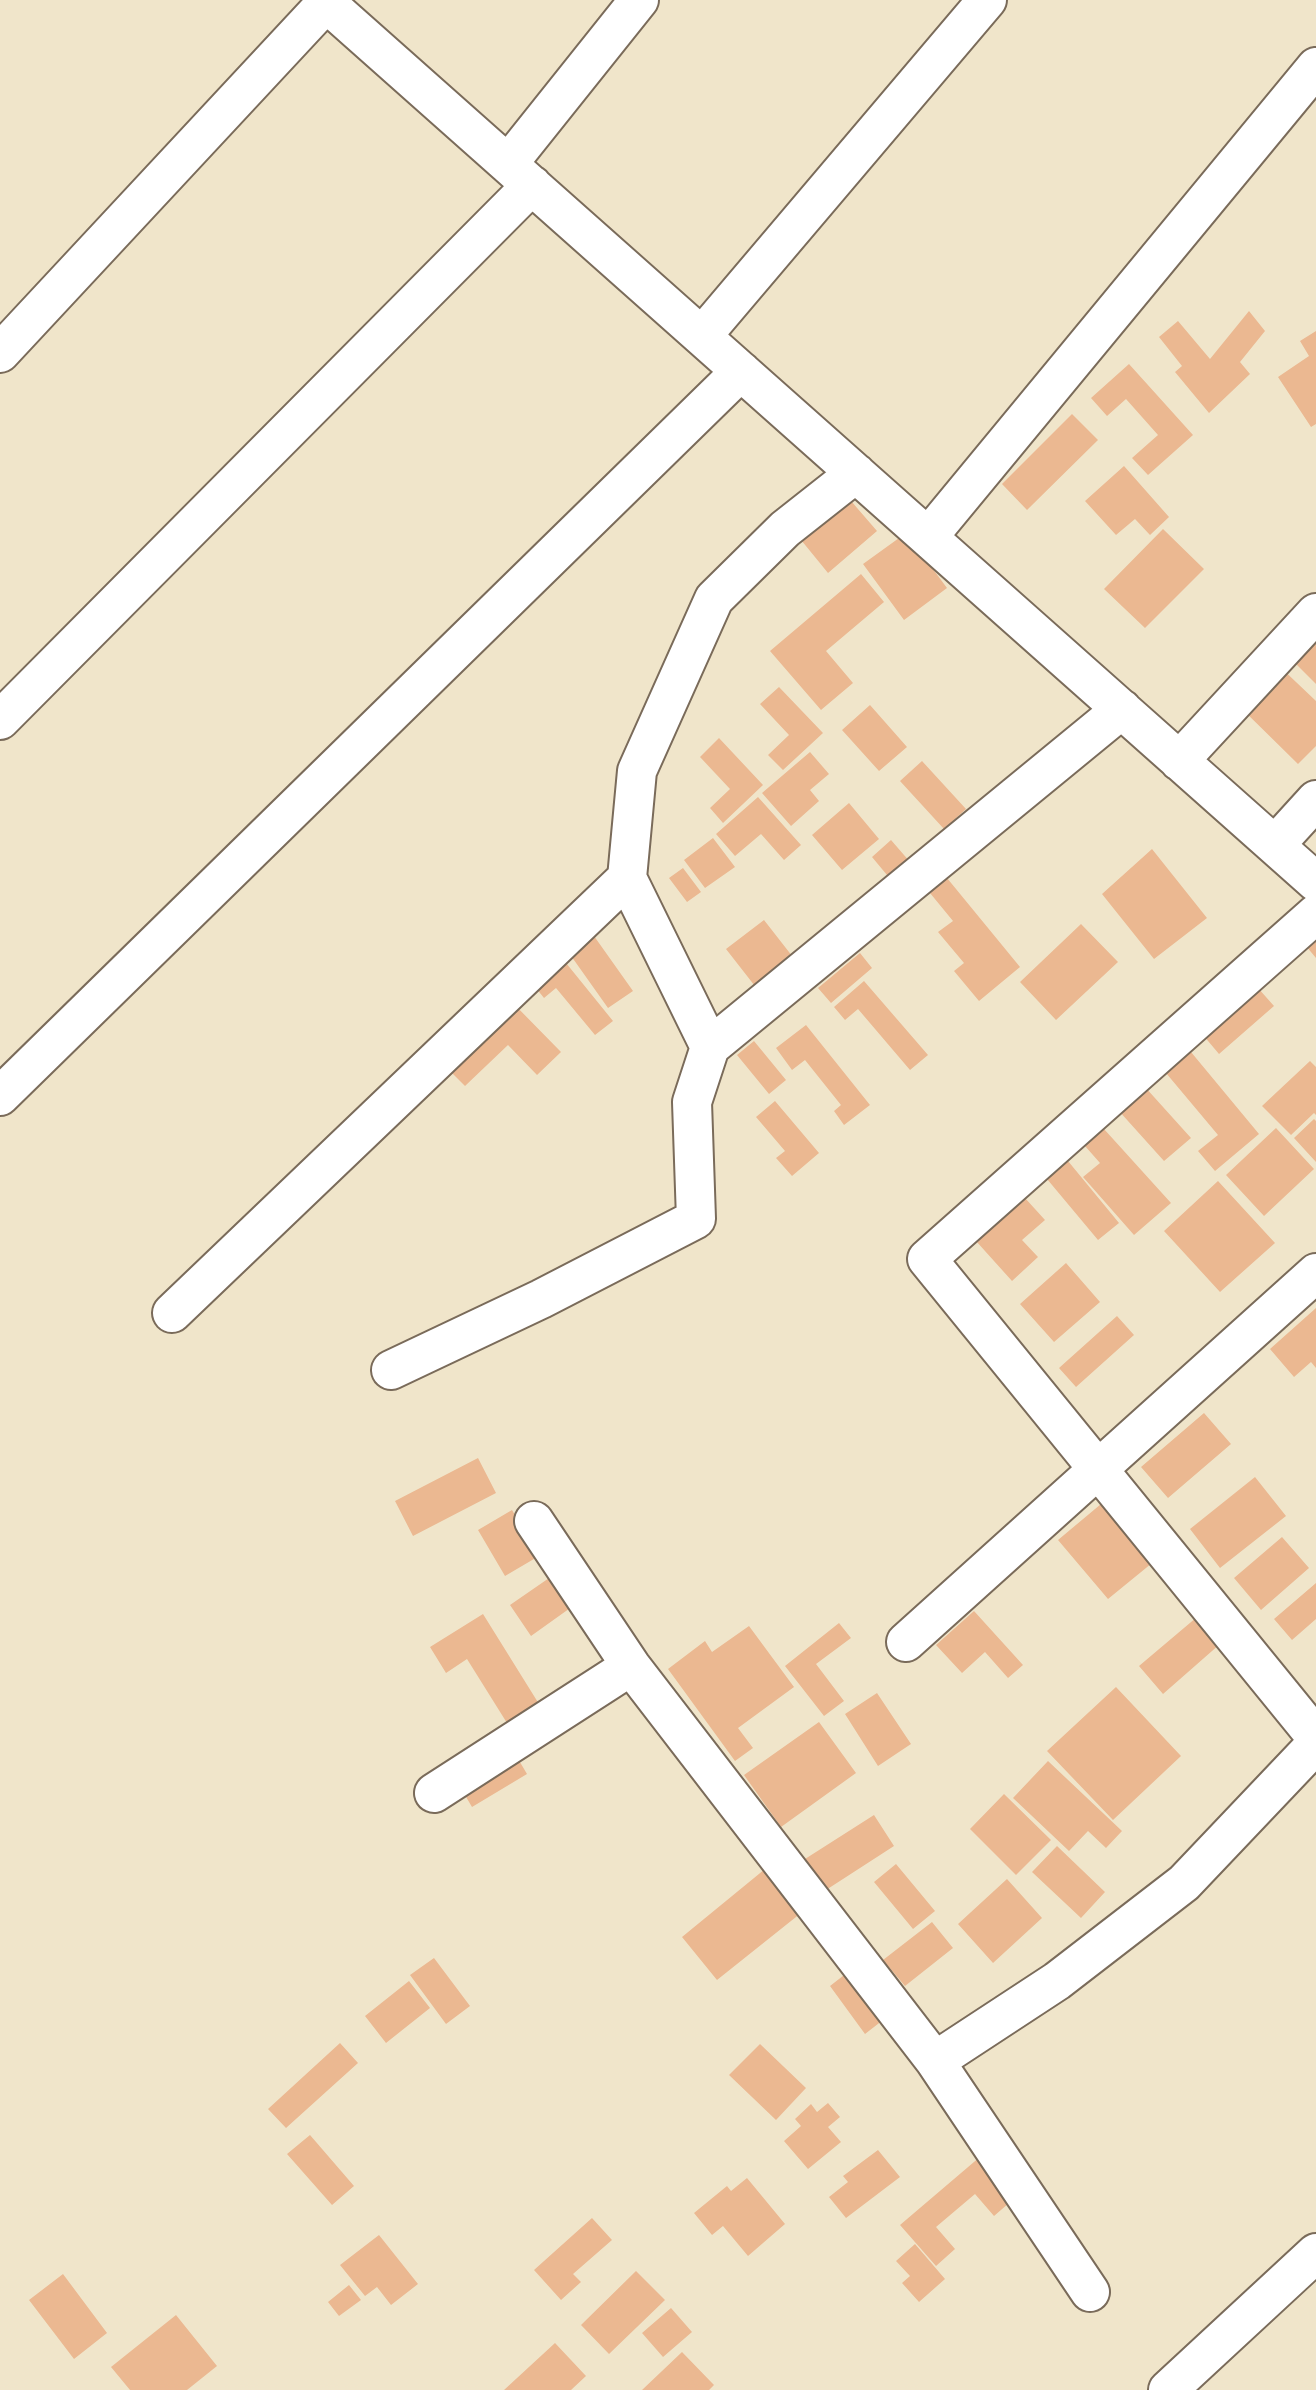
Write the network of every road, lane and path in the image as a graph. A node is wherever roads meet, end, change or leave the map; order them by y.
1 (639, 0) edge
2 (987, 0) edge
3 (325, 2) edge
4 (1316, 67) edge
5 (520, 175) junction
6 (702, 336) junction
7 (0, 353) edge
8 (741, 371) junction
9 (856, 473) junction
10 (928, 537) junction
11 (1316, 613) edge
12 (1122, 709) junction
13 (0, 720) edge
14 (1179, 761) junction
15 (1316, 800) edge
16 (1275, 845) junction
17 (627, 878) junction
18 (1316, 882) edge
19 (1316, 914) edge
20 (710, 1046) junction
21 (0, 1096) edge
22 (1316, 1273) edge
23 (172, 1313) dead end
24 (391, 1370) dead end
25 (1098, 1469) junction
26 (534, 1521) dead end
27 (906, 1642) dead end
28 (631, 1666) junction
29 (1316, 1737) edge
30 (1316, 1744) edge
31 (433, 1793) dead end
32 (935, 2061) junction
33 (1316, 2253) edge
34 (1090, 2292) dead end
35 (1168, 2390) edge

1 - 5 street
2 - 6 street
3 - 5 street
3 - 7 street
4 - 10 street
5 - 6 street
5 - 13 street
6 - 8 street
8 - 9 street
8 - 21 street
9 - 10 street
9 - 17 street
10 - 12 street
11 - 14 street
12 - 14 street
12 - 20 street
14 - 16 street
15 - 16 street
16 - 18 street
17 - 20 street
17 - 23 street
19 - 25 street
20 - 24 street
22 - 25 street
25 - 27 street
25 - 29 street
26 - 28 street
28 - 31 street
28 - 32 street
30 - 32 street
32 - 34 street
33 - 35 street

